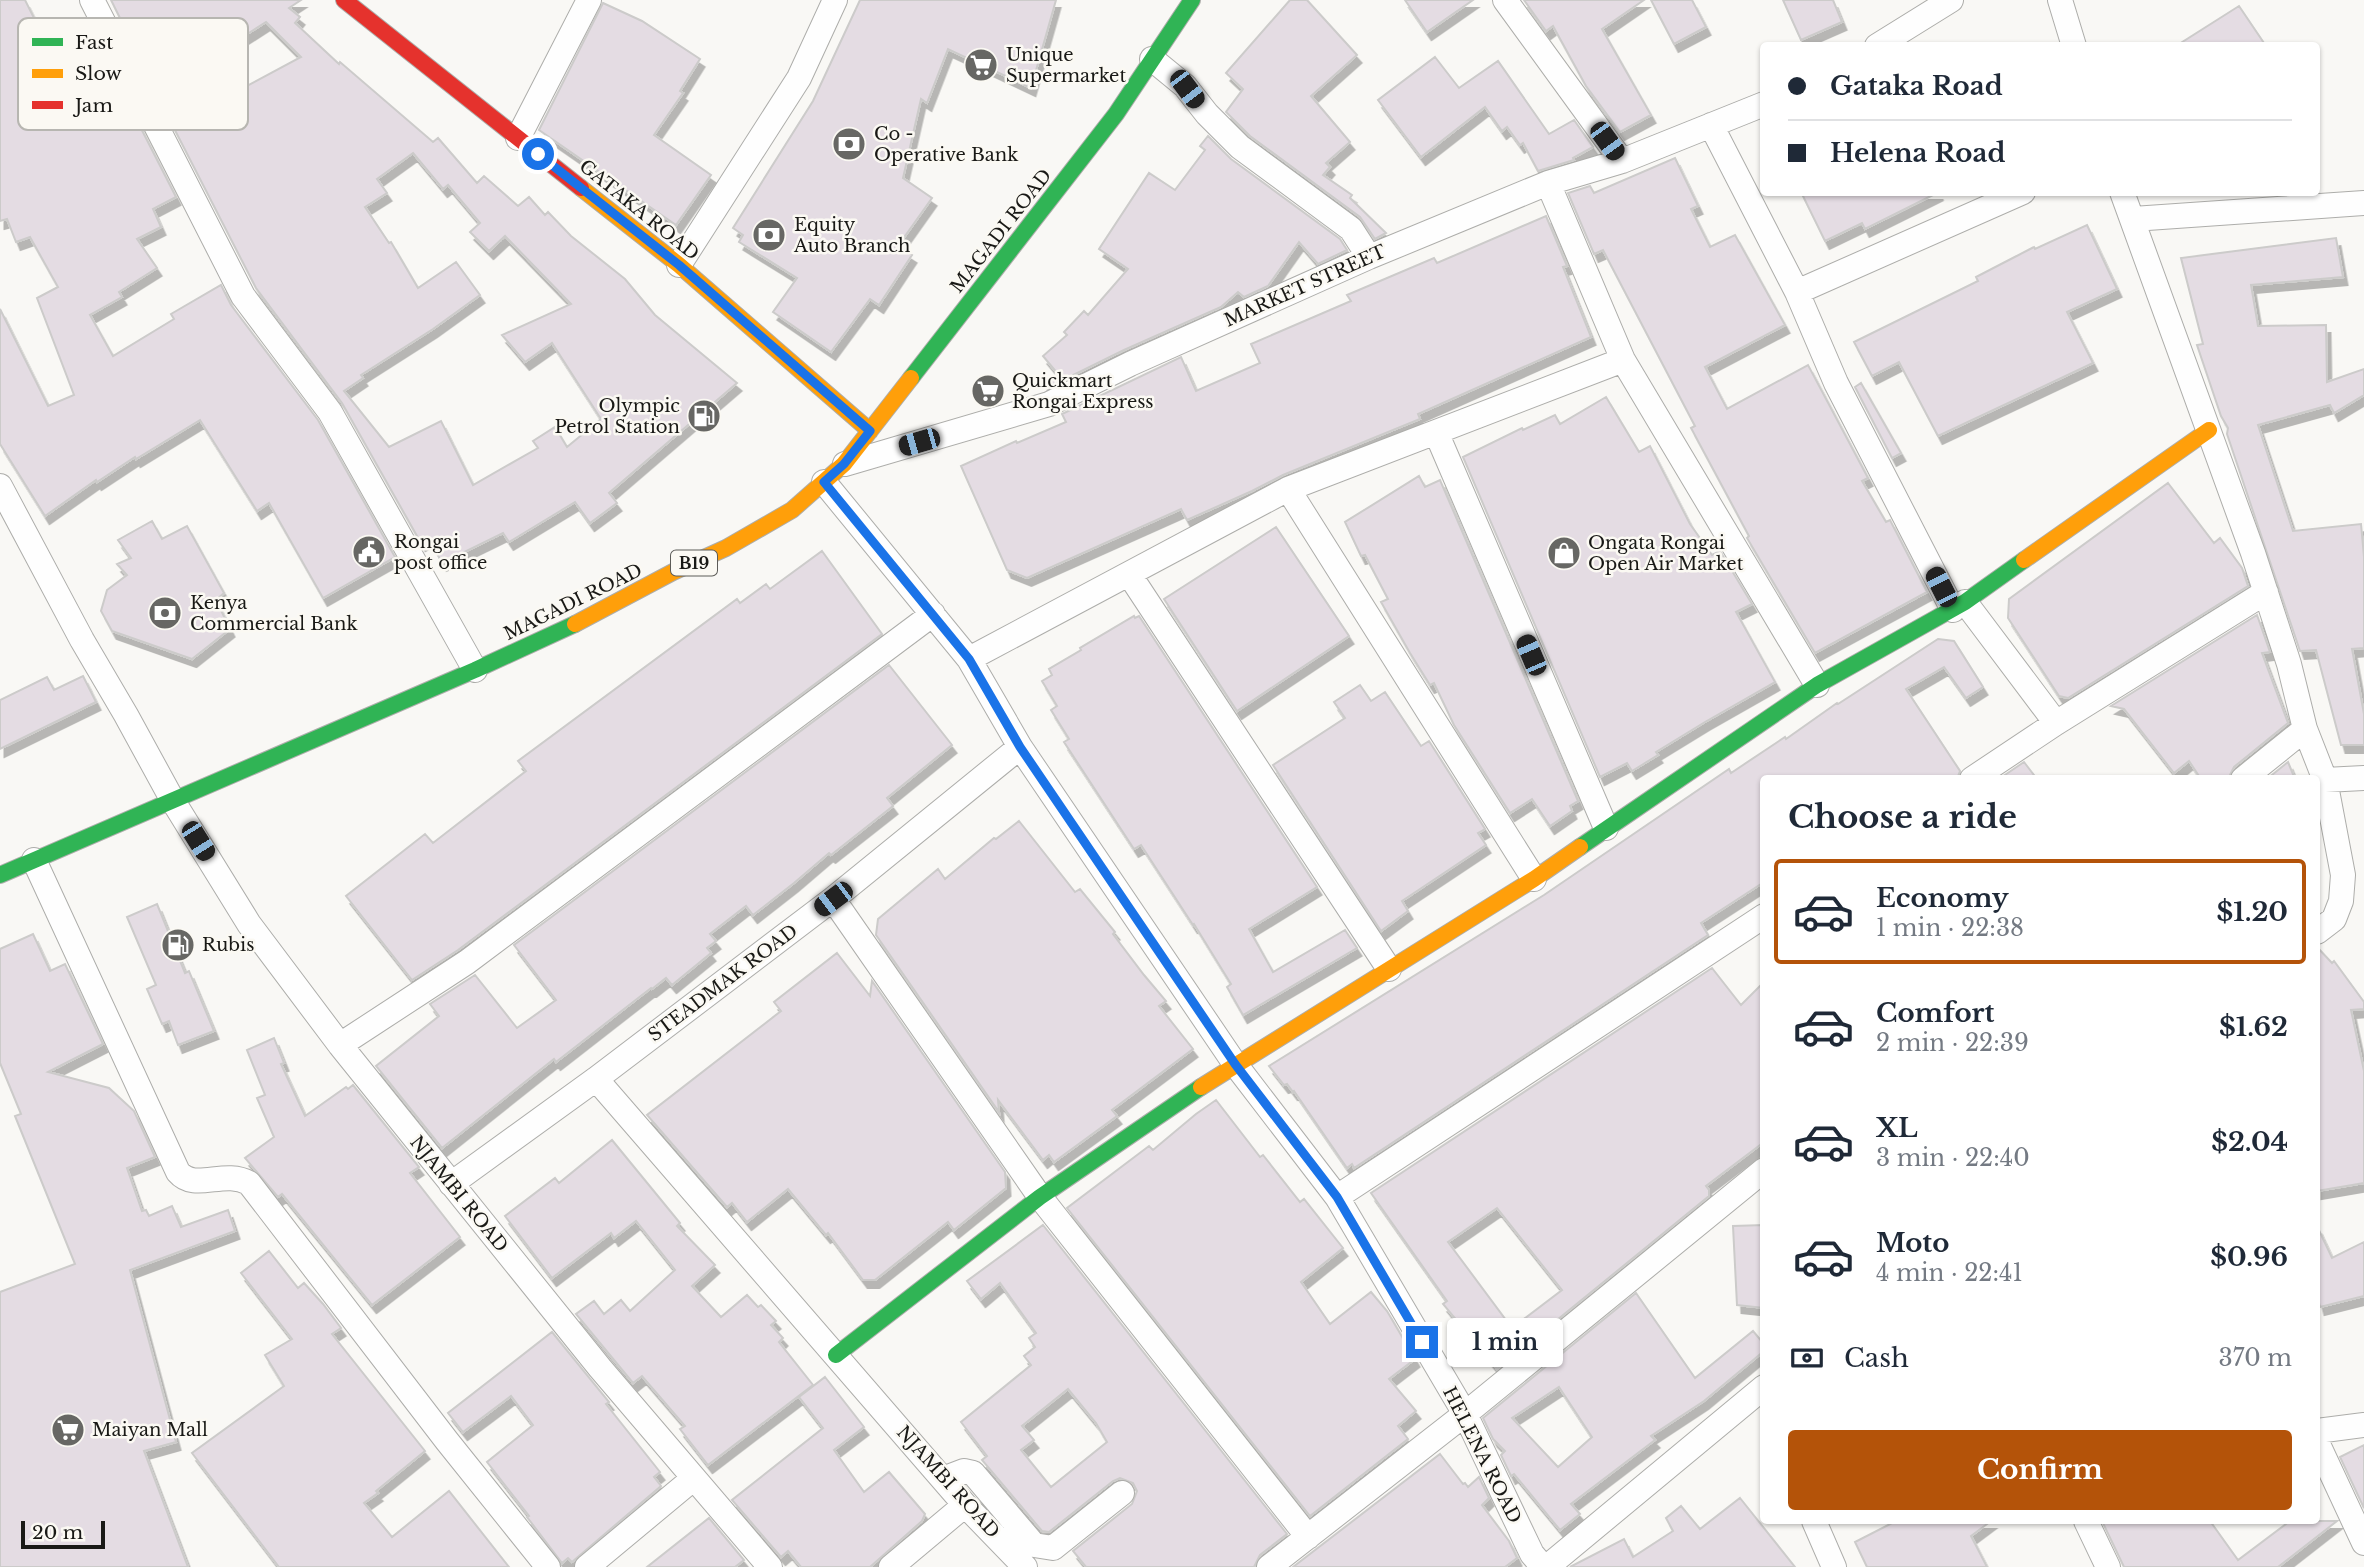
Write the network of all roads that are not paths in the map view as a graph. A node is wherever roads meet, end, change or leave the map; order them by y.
1 (92, 0) edge
2 (344, 0) edge
3 (589, 0) edge
4 (835, 0) edge
5 (1192, 0) edge
6 (1505, 0) edge
7 (1951, 0) edge
8 (2060, 0) edge
9 (101, 18) edge
10 (1883, 42) edge
11 (2073, 42) edge
12 (1152, 59) junction
13 (1760, 106) edge
14 (1712, 125) junction
15 (158, 130) edge
16 (518, 138) junction
17 (1622, 161) junction
18 (1548, 183) junction
19 (2014, 196) edge
20 (2124, 196) edge
21 (2364, 203) edge
22 (2133, 219) junction
23 (1369, 257) junction
24 (679, 265) junction
25 (1797, 292) junction
26 (1623, 360) junction
27 (2209, 430) junction
28 (870, 431) junction
29 (1436, 432) junction
30 (844, 464) junction
31 (824, 482) junction
32 (0, 486) edge
33 (1288, 489) junction
34 (1129, 574) junction
35 (2266, 592) junction
36 (1959, 606) junction
37 (933, 614) junction
38 (969, 659) junction
39 (475, 670) junction
40 (1817, 685) junction
41 (2056, 723) junction
42 (2305, 729) junction
43 (1020, 747) junction
44 (1978, 775) edge
45 (2248, 775) edge
46 (2364, 778) edge
47 (2325, 780) junction
48 (173, 801) junction
49 (1606, 828) junction
50 (34, 860) junction
51 (0, 875) edge
52 (1534, 879) junction
53 (833, 899) junction
54 (1760, 919) edge
55 (2320, 930) edge
56 (1389, 969) junction
57 (340, 1045) junction
58 (1235, 1064) junction
59 (596, 1079) junction
60 (1760, 1173) edge
61 (451, 1184) junction
62 (1040, 1197) junction
63 (1337, 1197) junction
64 (836, 1355) junction
65 (1760, 1395) edge
66 (1465, 1414) junction
67 (2364, 1425) edge
68 (2320, 1432) edge
69 (2320, 1448) edge
70 (694, 1478) junction
71 (943, 1479) junction
72 (1122, 1493) dead end
73 (965, 1505) junction
74 (1815, 1524) edge
75 (2087, 1524) edge
76 (1308, 1537) junction
77 (2364, 1543) edge
78 (1534, 1564) edge
79 (548, 1567) edge
80 (587, 1567) edge
81 (770, 1567) edge
82 (891, 1567) edge
83 (1025, 1567) edge
84 (1269, 1567) edge
85 (1834, 1567) edge
86 (2108, 1567) edge

1 - 9 street
2 - 16 main road, GATAKA ROAD
3 - 16 street
4 - 24 street
5 - 12 main road, MAGADI ROAD / B19
6 - 17 street
7 - 10 street
8 - 11 street
12 - 23 street
12 - 28 main road, MAGADI ROAD / B19
13 - 14 street, MARKET STREET
14 - 17 street, MARKET STREET
14 - 25 street
15 - 39 street
16 - 24 main road, GATAKA ROAD
17 - 18 street, MARKET STREET
18 - 23 street, MARKET STREET
18 - 26 street
19 - 25 street
20 - 22 street
21 - 22 street
22 - 27 street
23 - 30 street, MARKET STREET
24 - 28 main road, GATAKA ROAD
25 - 36 street
26 - 29 street
26 - 40 street
27 - 35 street
27 - 36 main road
28 - 30 main road, MAGADI ROAD / B19
29 - 33 street
29 - 49 street
30 - 31 main road, MAGADI ROAD / B19
31 - 37 street, HELENA ROAD
31 - 39 main road, MAGADI ROAD / B19
32 - 48 street, NJAMBI ROAD
33 - 34 street
33 - 52 street
34 - 38 street
34 - 56 street
35 - 41 street
35 - 42 street
36 - 40 main road
36 - 41 street
37 - 38 street, HELENA ROAD
37 - 57 street
38 - 43 street, HELENA ROAD
39 - 48 main road, MAGADI ROAD / B19
40 - 49 main road
41 - 44 street
42 - 45 street
42 - 47 street
43 - 53 street, STEADMAK ROAD
43 - 58 street, HELENA ROAD
46 - 47 street
47 - 55 street
48 - 50 main road, MAGADI ROAD / B19
48 - 57 street, NJAMBI ROAD
49 - 52 main road
50 - 51 main road, MAGADI ROAD / B19
50 - 79 street
52 - 56 main road
53 - 59 street, STEADMAK ROAD
53 - 62 street
54 - 63 street
56 - 58 main road
57 - 61 street, NJAMBI ROAD
58 - 62 main road
58 - 63 street, HELENA ROAD
59 - 61 street, STEADMAK ROAD
59 - 64 street, NJAMBI ROAD
60 - 66 street
61 - 70 street, NJAMBI ROAD
62 - 64 main road
62 - 76 street
63 - 66 street, HELENA ROAD
64 - 71 street, NJAMBI ROAD
65 - 78 street
66 - 76 street
66 - 78 street, HELENA ROAD
67 - 68 street
69 - 77 street
70 - 80 street
70 - 81 street, NJAMBI ROAD
71 - 72 street
71 - 73 street, NJAMBI ROAD
73 - 82 street
73 - 83 street, NJAMBI ROAD
74 - 85 street
75 - 86 street
76 - 84 street

